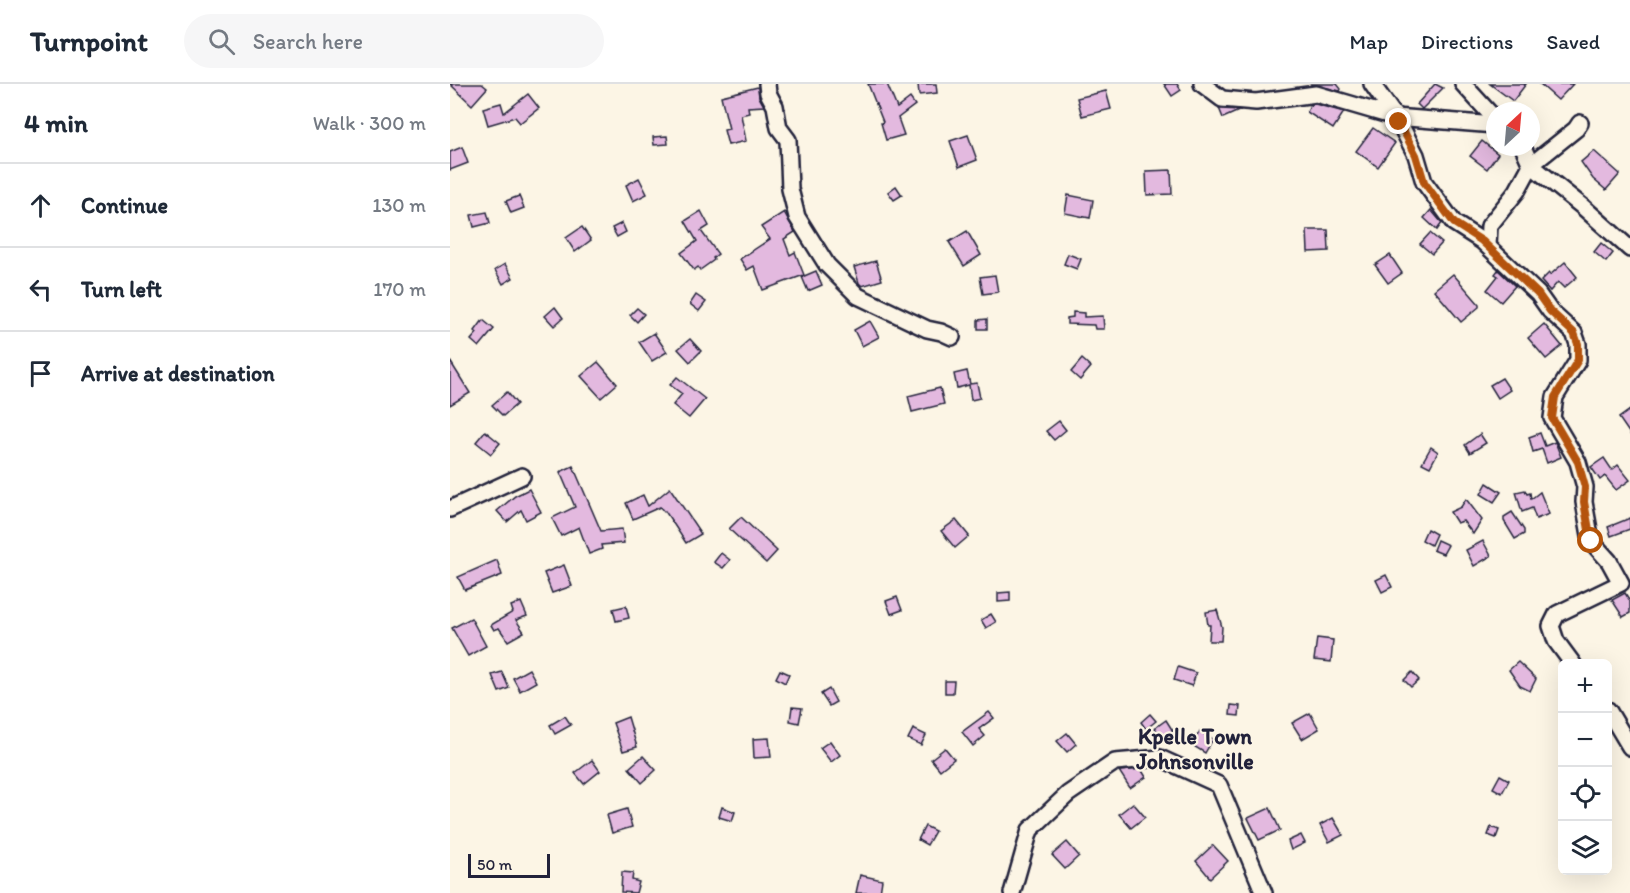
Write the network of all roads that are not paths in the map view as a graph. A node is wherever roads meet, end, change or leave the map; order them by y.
1 (767, 84) edge
2 (1202, 84) edge
3 (1372, 84) edge
4 (1463, 84) edge
5 (1486, 109) edge
6 (1395, 117) junction
7 (1580, 123) dead end
8 (1486, 124) edge
9 (1526, 156) edge
10 (1531, 165) junction
11 (1488, 246) junction
12 (1630, 249) edge
13 (952, 337) dead end
14 (522, 476) dead end
15 (450, 509) edge
16 (1570, 659) edge
17 (1610, 713) edge
18 (1630, 747) edge
19 (1012, 893) edge
20 (1264, 893) edge

1 - 13 street
2 - 6 street
3 - 6 street
4 - 5 street
6 - 8 street
6 - 11 street
7 - 10 street
9 - 10 street
10 - 11 street
10 - 12 street
11 - 16 street
14 - 15 street
17 - 18 street
19 - 20 street

